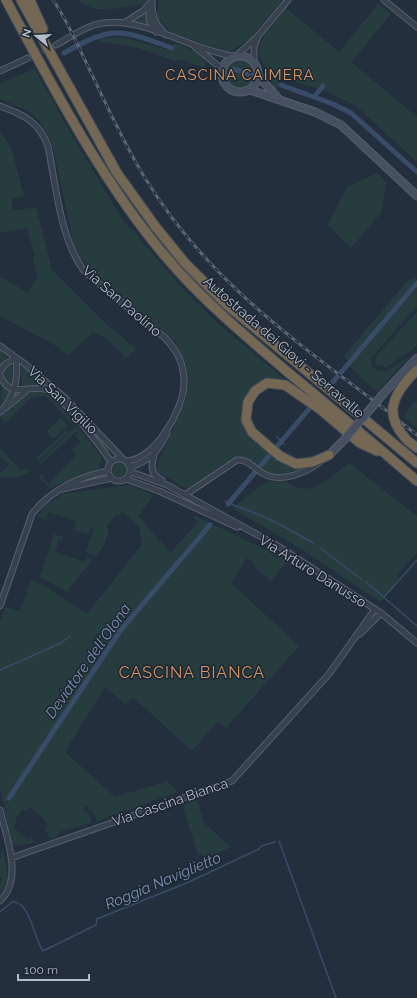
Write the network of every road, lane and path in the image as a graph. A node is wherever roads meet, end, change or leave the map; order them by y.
1 (0, 0) edge
2 (6, 0) edge
3 (20, 0) edge
4 (30, 0) edge
5 (288, 0) edge
6 (384, 0) edge
7 (152, 1) edge
8 (18, 23) junction
9 (124, 23) junction
10 (417, 27) edge
11 (156, 32) junction
12 (167, 36) junction
13 (258, 36) junction
14 (191, 44) junction
15 (56, 45) tunnel mouth
16 (234, 56) junction
17 (28, 58) tunnel mouth
18 (254, 61) junction
19 (222, 69) junction
20 (0, 71) edge
21 (259, 77) junction
22 (64, 80) junction
23 (250, 90) junction
24 (280, 99) junction
25 (0, 106) edge
26 (417, 196) edge
27 (0, 346) edge
28 (16, 358) junction
29 (417, 358) edge
30 (414, 373) edge
31 (0, 374) edge
32 (14, 389) junction
33 (30, 389) junction
34 (4, 408) junction
35 (0, 412) edge
36 (170, 422) junction
37 (417, 448) edge
38 (154, 454) junction
39 (329, 455) junction
40 (390, 458) junction
41 (125, 460) junction
42 (110, 462) junction
43 (417, 463) edge
44 (130, 470) junction
45 (108, 471) junction
46 (111, 478) junction
47 (126, 479) junction
48 (417, 481) edge
49 (167, 485) junction
50 (59, 489) junction
51 (159, 492) junction
52 (185, 495) junction
53 (251, 532) junction
54 (0, 606) edge
55 (374, 609) junction
56 (381, 613) junction
57 (351, 643) junction
58 (417, 643) edge
59 (0, 810) edge
60 (27, 851) junction
61 (10, 852) junction
62 (11, 858) junction
63 (0, 901) edge

1 - 8 highway
2 - 8 highway, Autostrada dei Giovi - Serravalle
3 - 22 highway, Autostrada dei Giovi - Serravalle
4 - 22 highway
5 - 13 street
6 - 10 street
7 - 9 street
7 - 11 street
7 - 12 street
8 - 40 highway, Autostrada dei Giovi - Serravalle
9 - 11 street
9 - 15 street
11 - 12 street
12 - 14 street
13 - 16 street
13 - 18 street
14 - 16 street
14 - 19 street
16 - 18 street
16 - 19 street
17 - 20 street
18 - 21 street
19 - 23 street
21 - 23 street
21 - 24 street
22 - 43 highway, Autostrada dei Giovi - Serravalle
23 - 24 street
24 - 26 street
25 - 36 street, Via San Paolino
27 - 28 street, Via San Vigilio
28 - 31 street
28 - 32 street
28 - 41 street, Via San Vigilio
29 - 39 street, bridge
30 - 37 highway, bridge
31 - 32 street
32 - 33 street, Via San Vigilio
32 - 34 street
33 - 34 street
33 - 42 street, Via San Vigilio
34 - 35 street
36 - 38 street, Via San Paolino
36 - 41 street, Via San Paolino
38 - 44 street, Via San Paolino
38 - 49 street
39 - 40 highway
39 - 52 street
40 - 48 highway, Autostrada dei Giovi - Serravalle
41 - 42 street
41 - 44 street
42 - 45 street
44 - 47 street
44 - 49 street, Via Arturo Danusso
45 - 46 street
45 - 50 street
46 - 47 street
46 - 50 street
47 - 51 street, Via Arturo Danusso
49 - 51 street
49 - 52 street, Via Arturo Danusso
50 - 54 street
51 - 53 street, Via Arturo Danusso
52 - 53 street, Via Arturo Danusso
53 - 55 street, Via Arturo Danusso
55 - 56 street, Via Arturo Danusso
55 - 57 street, Via Cascina Bianca
56 - 57 street, Via Cascina Bianca
56 - 58 street, Via Arturo Danusso
57 - 60 street, Via Cascina Bianca
59 - 61 street
60 - 61 street, Via Cascina Bianca
60 - 62 street, Via Cascina Bianca
61 - 62 street
62 - 63 street

